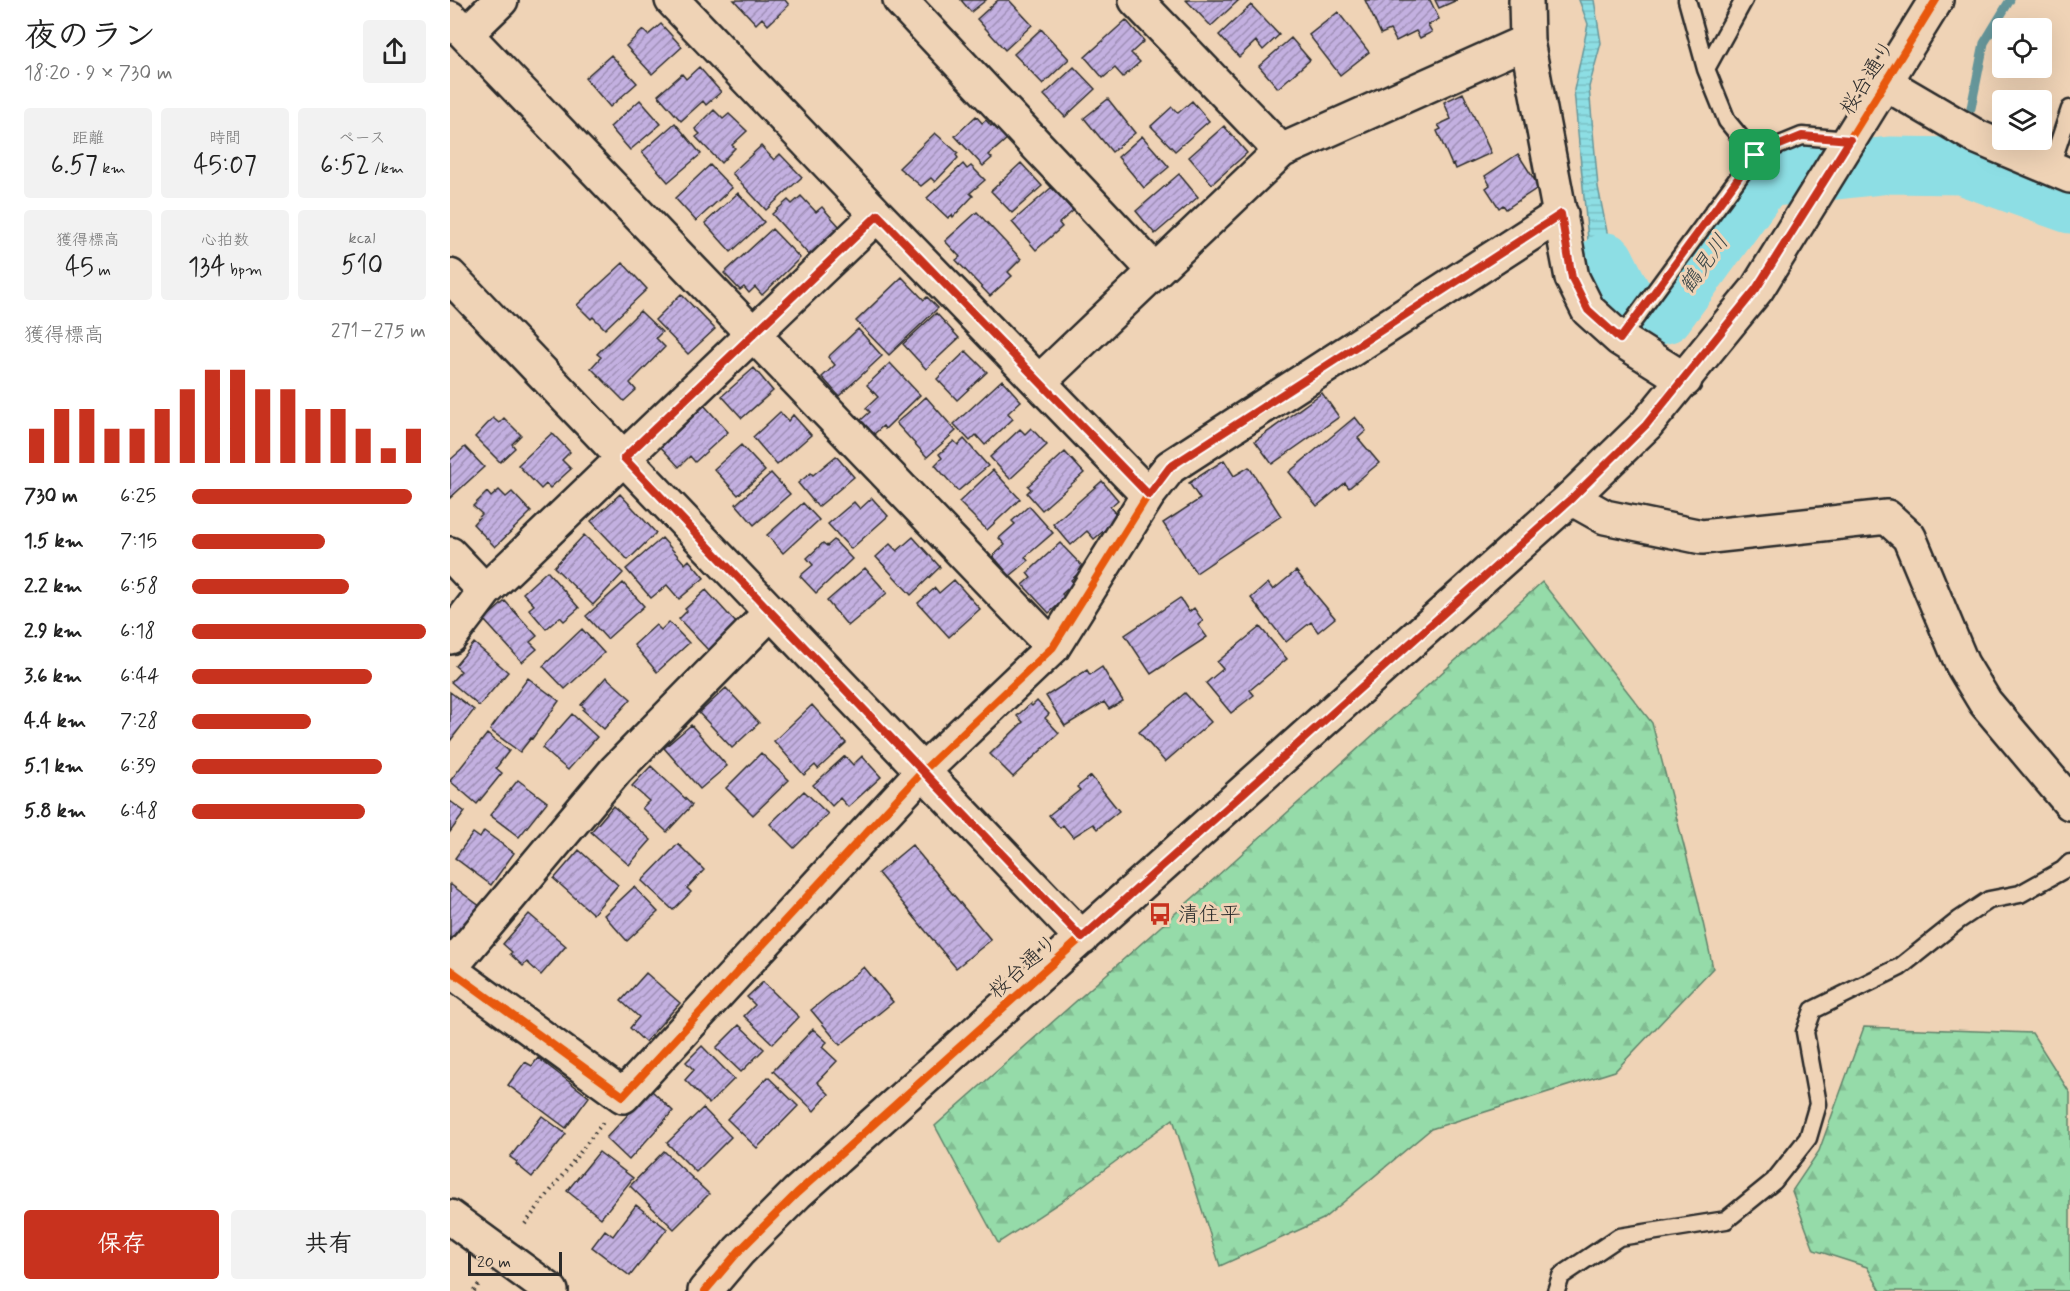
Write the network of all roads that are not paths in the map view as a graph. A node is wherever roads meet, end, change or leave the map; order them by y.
1 (501, 0) edge
2 (900, 0) edge
3 (1136, 0) edge
4 (1526, 0) edge
5 (1687, 0) edge
6 (1744, 0) edge
7 (1936, 0) edge
8 (677, 2) edge
9 (458, 26) edge
10 (1527, 41) junction
11 (1706, 69) junction
12 (1885, 83) junction
13 (2070, 109) edge
14 (1848, 142) junction
15 (1281, 151) junction
16 (1755, 155) junction
17 (2060, 172) edge
18 (1561, 214) junction
19 (878, 215) junction
20 (1155, 271) junction
21 (450, 276) edge
22 (1625, 331) junction
23 (753, 334) junction
24 (1685, 380) junction
25 (1039, 382) junction
26 (624, 458) junction
27 (1149, 495) junction
28 (1572, 498) junction
29 (450, 554) edge
30 (485, 591) junction
31 (771, 612) junction
32 (450, 638) edge
33 (1053, 647) junction
34 (922, 771) junction
35 (2070, 803) edge
36 (2070, 863) edge
37 (1082, 938) junction
38 (450, 969) edge
39 (450, 1217) edge
40 (551, 1291) edge
41 (705, 1291) edge
42 (1556, 1291) edge

1 - 9 street
2 - 20 street
3 - 15 street
4 - 10 street
5 - 11 lane
6 - 11 lane
7 - 12 street, 桜台通り
8 - 19 street
9 - 23 street
10 - 15 street
10 - 18 street
11 - 16 lane
12 - 14 street, 桜台通り
12 - 17 street
13 - 17 lane
14 - 16 lane
14 - 24 street, 桜台通り
15 - 20 street
16 - 22 lane
18 - 22 street
18 - 27 street
19 - 23 street
19 - 25 street
20 - 25 street
21 - 26 street
22 - 24 street
23 - 26 street
23 - 33 street
24 - 28 street, 桜台通り
25 - 27 street
26 - 30 street
26 - 31 street
27 - 33 street
28 - 35 street
28 - 37 street, 桜台通り
29 - 30 street
30 - 32 street
31 - 34 street
31 - 38 street
33 - 34 street
34 - 37 street
34 - 38 street
36 - 42 lane
37 - 41 street, 桜台通り
39 - 40 street

